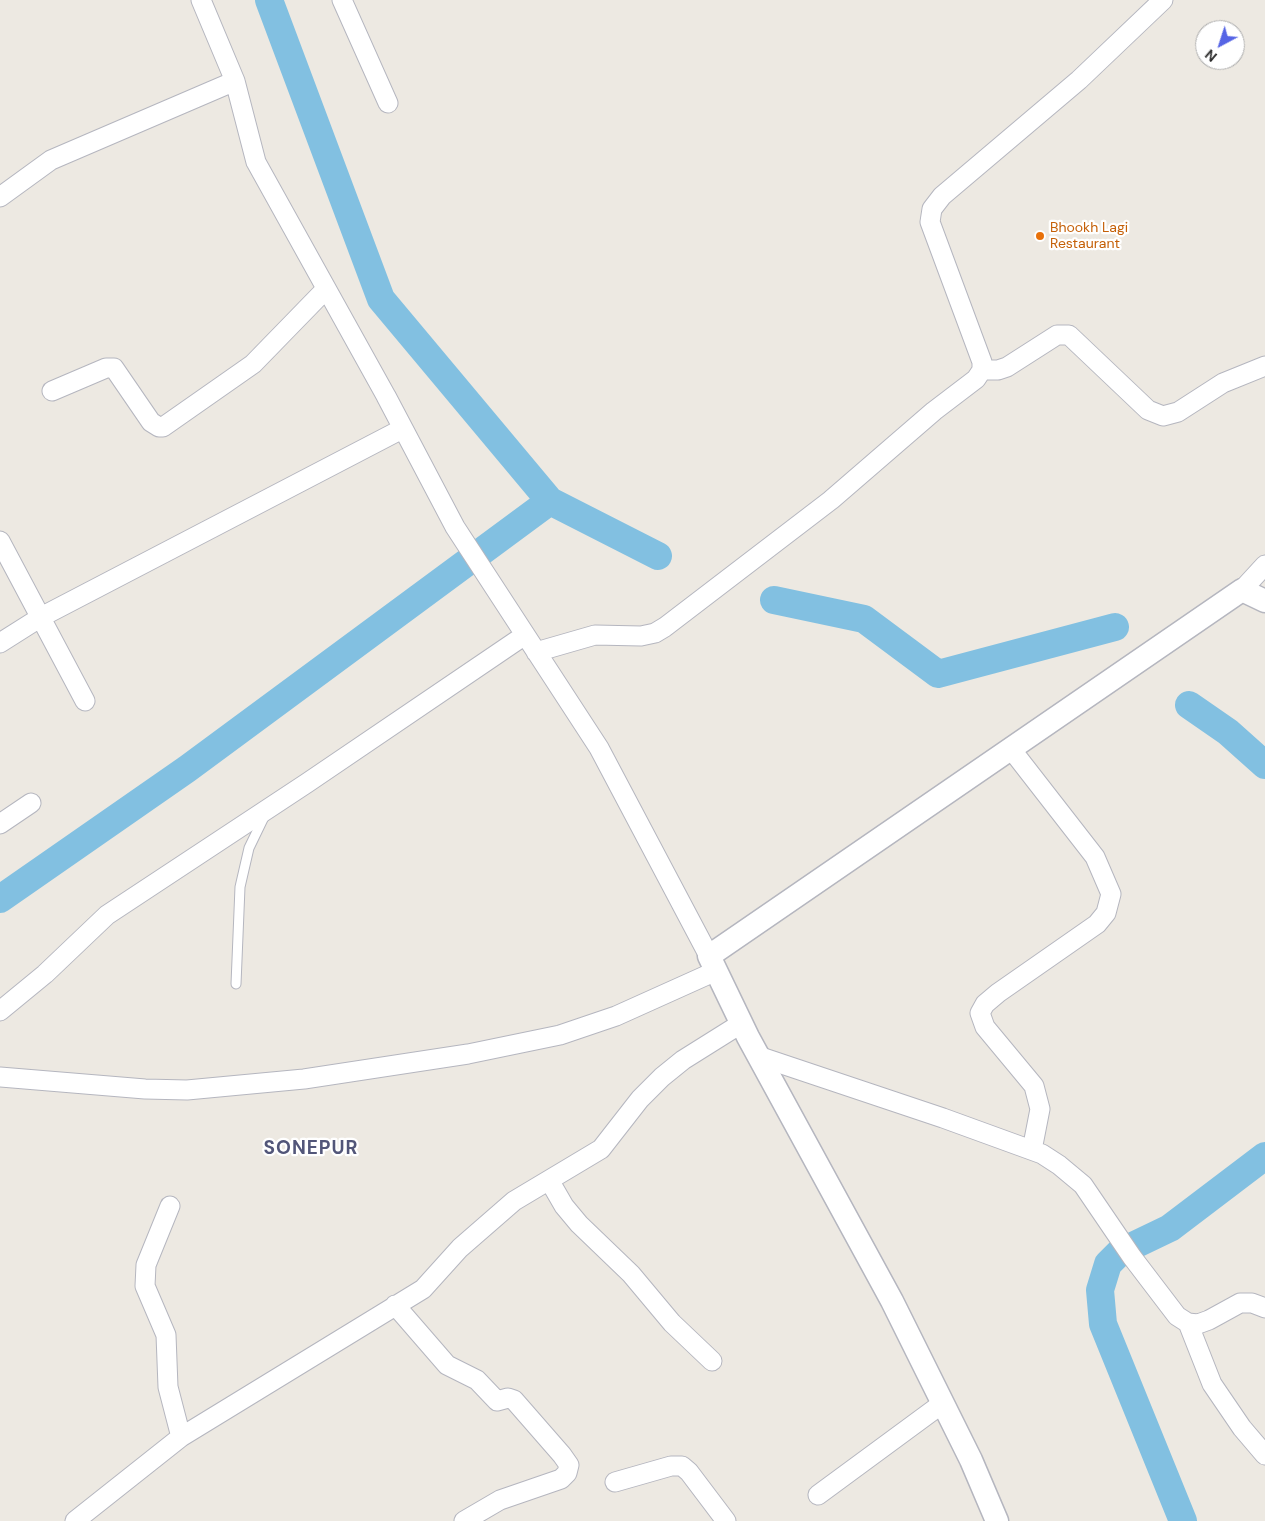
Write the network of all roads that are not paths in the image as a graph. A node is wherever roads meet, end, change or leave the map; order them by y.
1 (201, 0) edge
2 (342, 0) edge
3 (1163, 0) edge
4 (236, 81) junction
5 (388, 104) dead end
6 (0, 197) edge
7 (326, 289) junction
8 (1265, 366) edge
9 (982, 370) junction
10 (52, 391) dead end
11 (402, 429) junction
12 (0, 541) edge
13 (1265, 565) edge
14 (1242, 590) junction
15 (1265, 601) edge
16 (41, 616) junction
17 (525, 635) junction
18 (0, 643) edge
19 (536, 652) junction
20 (85, 701) dead end
21 (1011, 749) junction
22 (31, 803) dead end
23 (271, 806) junction
24 (0, 824) edge
25 (713, 964) junction
26 (236, 984) dead end
27 (0, 1010) edge
28 (742, 1023) junction
29 (758, 1056) junction
30 (0, 1077) edge
31 (1032, 1150) junction
32 (549, 1180) junction
33 (170, 1206) dead end
34 (395, 1305) junction
35 (1265, 1308) edge
36 (1188, 1323) junction
37 (712, 1361) dead end
38 (943, 1403) junction
39 (181, 1437) junction
40 (1265, 1455) edge
41 (615, 1482) dead end
42 (818, 1495) dead end
43 (75, 1521) edge
44 (464, 1521) edge
45 (726, 1521) edge
46 (997, 1521) edge

1 - 4 street
2 - 5 street
3 - 9 street
4 - 6 street
4 - 7 street
7 - 10 street
7 - 11 street
8 - 9 street
9 - 19 street
11 - 16 street
11 - 17 street
12 - 16 street
13 - 14 street
14 - 15 street
14 - 21 street
16 - 18 street
16 - 20 street
17 - 19 street
17 - 23 street
19 - 25 street
21 - 25 street
21 - 31 street
22 - 24 street
23 - 26 lane
23 - 27 street
25 - 28 street
25 - 30 street
28 - 29 street
28 - 32 street
29 - 31 street
29 - 38 street
31 - 36 street
32 - 34 street
32 - 37 street
33 - 39 street
34 - 39 street
34 - 44 street
35 - 36 street
36 - 40 street
38 - 42 street
38 - 46 street
39 - 43 street
41 - 45 street

